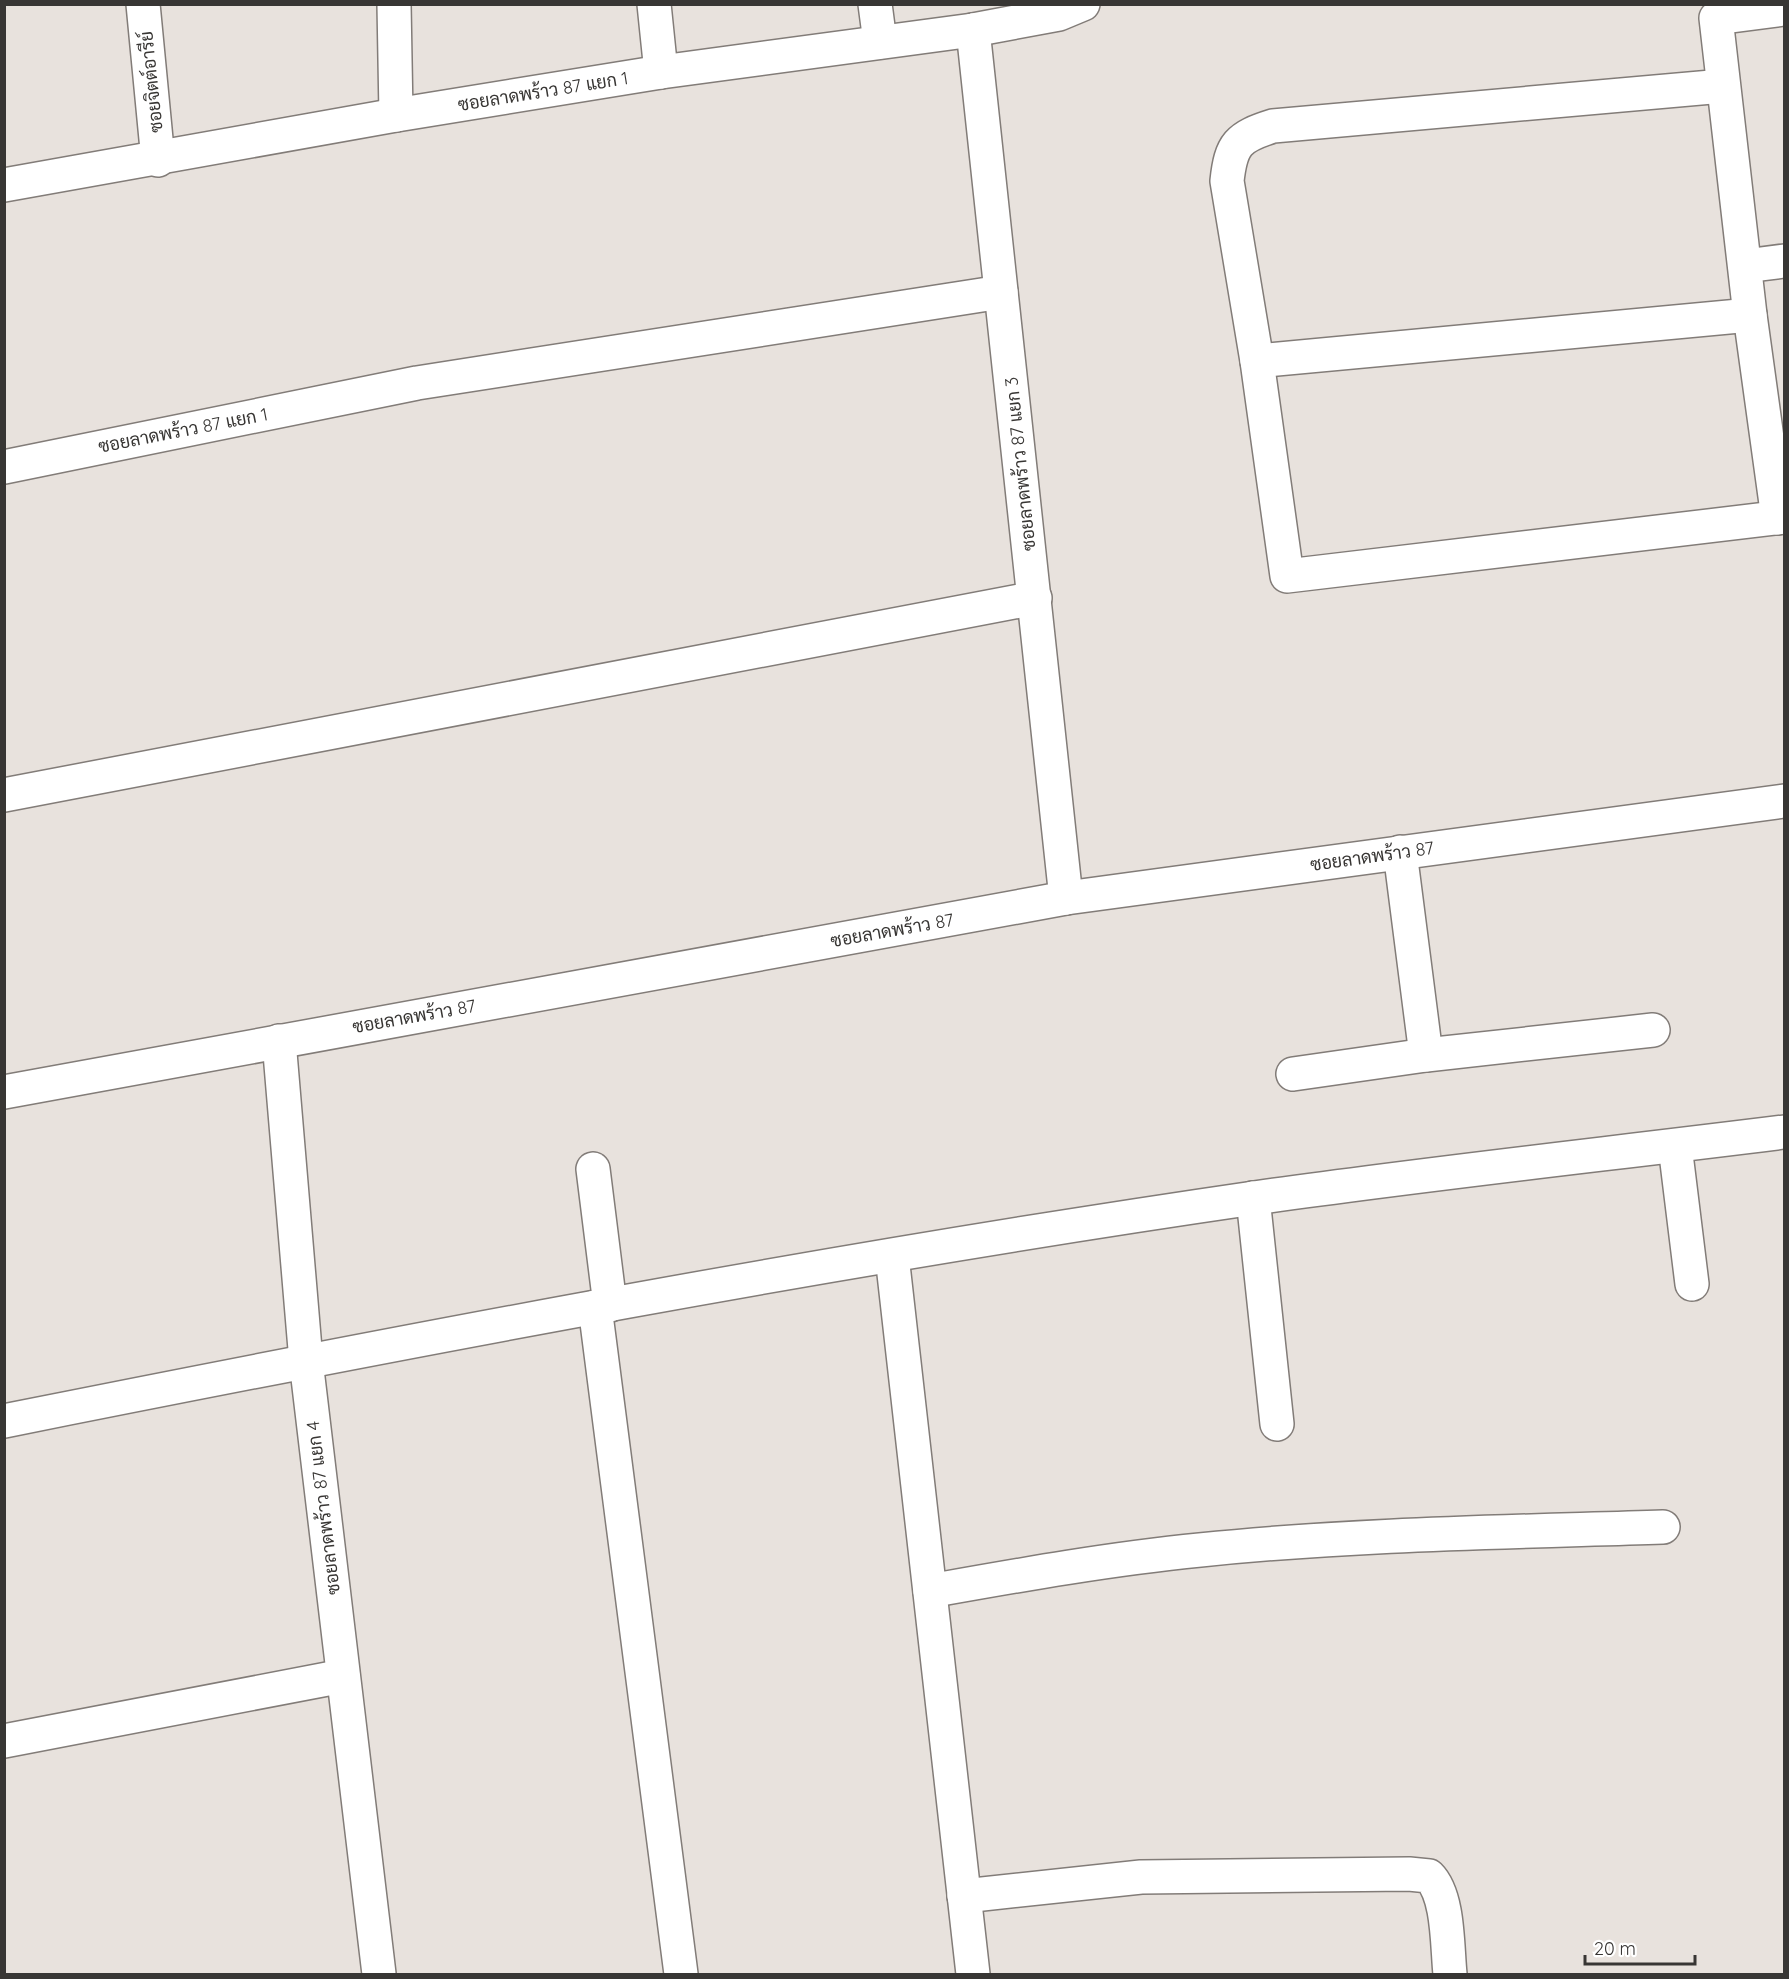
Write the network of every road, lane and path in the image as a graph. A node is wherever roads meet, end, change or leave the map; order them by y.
1 (143, 4) edge
2 (394, 4) edge
3 (654, 4) edge
4 (875, 4) edge
5 (1083, 4) edge
6 (1785, 9) edge
7 (973, 30) junction
8 (880, 42) junction
9 (661, 72) junction
10 (1723, 86) junction
11 (396, 115) junction
12 (159, 159) junction
13 (4, 186) edge
14 (1785, 261) edge
15 (1745, 266) junction
16 (1001, 292) junction
17 (1750, 315) junction
18 (1257, 361) junction
19 (4, 466) edge
20 (1781, 518) edge
21 (1035, 598) junction
22 (4, 795) edge
23 (1785, 801) edge
24 (1400, 852) junction
25 (1066, 898) junction
26 (1653, 1030) dead end
27 (279, 1041) junction
28 (1426, 1055) junction
29 (1293, 1074) dead end
30 (4, 1092) edge
31 (1785, 1132) edge
32 (1675, 1146) junction
33 (593, 1169) dead end
34 (1253, 1198) junction
35 (892, 1256) junction
36 (1692, 1284) dead end
37 (603, 1306) junction
38 (306, 1361) junction
39 (4, 1421) edge
40 (1277, 1424) dead end
41 (1663, 1527) dead end
42 (930, 1591) junction
43 (343, 1676) junction
44 (4, 1741) edge
45 (964, 1896) junction
46 (379, 1974) edge
47 (681, 1974) edge
48 (973, 1974) edge
49 (1450, 1974) edge

1 - 12 street, ซอยจิตต์อารีย์
2 - 11 street
3 - 9 street
4 - 8 street
5 - 7 street, ซอยลาดพร้าว 87 แยก 1
6 - 10 street
7 - 8 street, ซอยลาดพร้าว 87 แยก 1
7 - 16 street, ซอยลาดพร้าว 87 แยก 3
8 - 9 street, ซอยลาดพร้าว 87 แยก 1
9 - 11 street, ซอยลาดพร้าว 87 แยก 1
10 - 15 street
10 - 18 street
11 - 12 street, ซอยลาดพร้าว 87 แยก 1
12 - 13 street, ซอยลาดพร้าว 87 แยก 1
14 - 15 street
15 - 17 street
16 - 19 street, ซอยลาดพร้าว 87 แยก 1
16 - 21 street, ซอยลาดพร้าว 87 แยก 3
17 - 18 street
17 - 20 street
18 - 20 street
21 - 22 street
21 - 25 street, ซอยลาดพร้าว 87 แยก 3
23 - 24 street, ซอยลาดพร้าว 87
24 - 25 street, ซอยลาดพร้าว 87
24 - 28 street
25 - 27 street, ซอยลาดพร้าว 87
26 - 28 street
27 - 30 street, ซอยลาดพร้าว 87
27 - 38 street, ซอยลาดพร้าว 87 แยก 4
28 - 29 street
31 - 32 street
32 - 34 street
32 - 36 street
33 - 37 street
34 - 35 street
34 - 40 street
35 - 37 street
35 - 42 street
37 - 38 street
37 - 47 street
38 - 39 street
38 - 43 street, ซอยลาดพร้าว 87 แยก 4
41 - 42 street
42 - 45 street
43 - 44 street
43 - 46 street, ซอยลาดพร้าว 87 แยก 4
45 - 48 street
45 - 49 street

